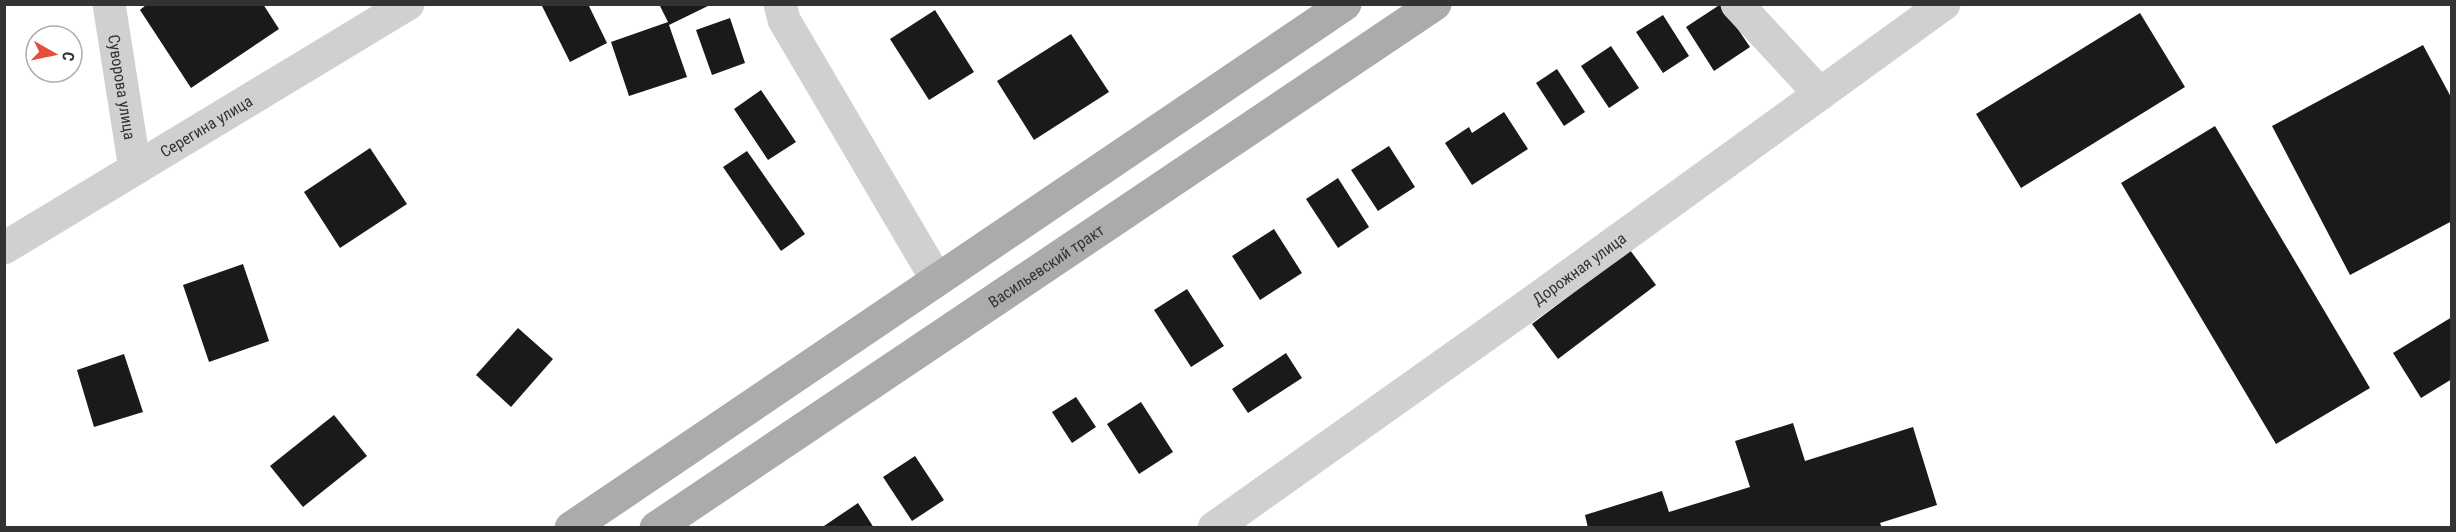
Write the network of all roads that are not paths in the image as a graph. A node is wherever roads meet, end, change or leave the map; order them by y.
1 (109, 4) edge
2 (408, 4) edge
3 (780, 4) edge
4 (1346, 4) edge
5 (1435, 4) edge
6 (1737, 4) edge
7 (1944, 4) edge
8 (1820, 94) junction
9 (135, 169) junction
10 (4, 248) edge
11 (937, 280) junction
12 (571, 528) edge
13 (656, 528) edge
14 (1214, 528) edge

1 - 9 street, Суворова улица
2 - 9 street, Серегина улица
3 - 11 street
4 - 11 main road
5 - 13 main road, Васильевский тракт
6 - 8 street
7 - 8 street, Дорожная улица
8 - 14 street, Дорожная улица
9 - 10 street, Серегина улица
11 - 12 main road

